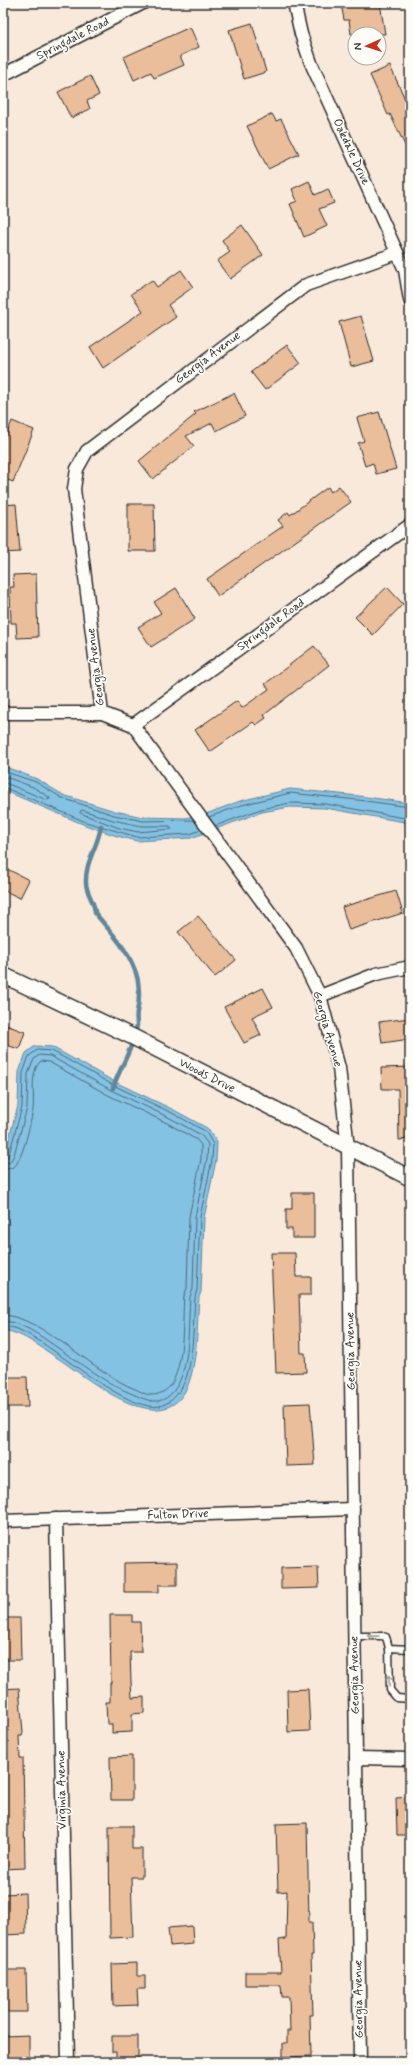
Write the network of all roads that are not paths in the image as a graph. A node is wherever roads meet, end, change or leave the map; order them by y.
1 (143, 3) edge
2 (294, 3) edge
3 (3, 76) edge
4 (397, 253) junction
5 (410, 300) edge
6 (410, 525) edge
7 (3, 712) edge
8 (102, 714) junction
9 (133, 725) junction
10 (410, 967) edge
11 (3, 975) edge
12 (320, 996) junction
13 (348, 1148) junction
14 (410, 1178) edge
15 (353, 1509) junction
16 (56, 1519) junction
17 (3, 1521) edge
18 (355, 1636) junction
19 (389, 1648) junction
20 (410, 1649) edge
21 (410, 1699) edge
22 (356, 1758) junction
23 (410, 1758) edge
24 (68, 2062) edge
25 (360, 2062) edge

1 - 3 street, Springdale Road
2 - 4 street, Oakdale Drive
4 - 5 street, Oakdale Drive
4 - 8 street, Georgia Avenue
6 - 9 street, Springdale Road
7 - 8 street
8 - 9 street, Georgia Avenue
9 - 12 street, Georgia Avenue
10 - 12 street
11 - 13 street, Woods Drive
12 - 13 street, Georgia Avenue
13 - 14 street, Woods Drive
13 - 15 street, Georgia Avenue
15 - 16 street, Fulton Drive
15 - 18 street, Georgia Avenue
16 - 17 street, Fulton Drive
16 - 24 street, Virginia Avenue
19 -> 18 lane
18 - 22 street, Georgia Avenue
19 - 20 lane
21 -> 19 lane
22 - 23 street
22 - 25 street, Georgia Avenue

